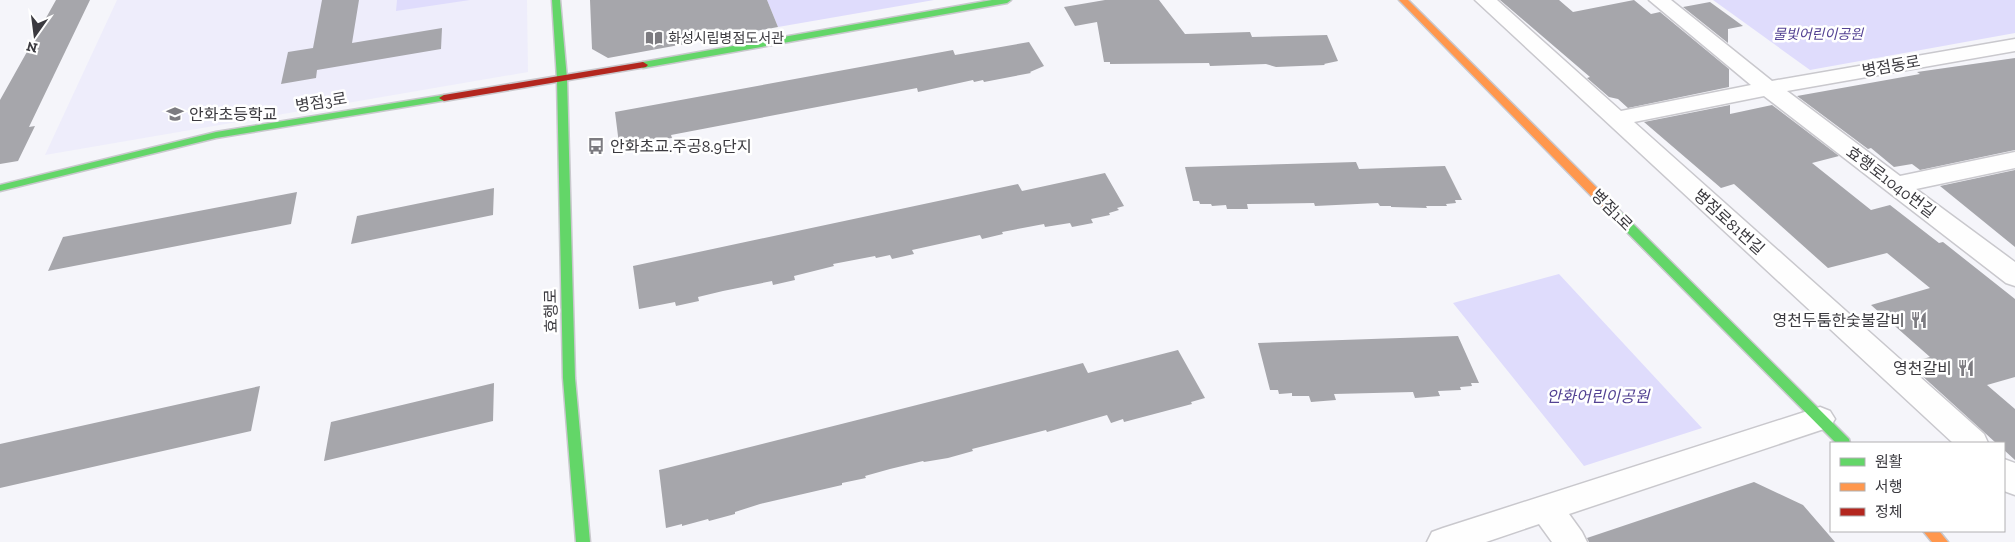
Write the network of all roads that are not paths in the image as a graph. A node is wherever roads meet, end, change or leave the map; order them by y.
1 (556, 0) edge
2 (1007, 0) edge
3 (1406, 0) edge
4 (1485, 0) edge
5 (1659, 0) edge
6 (2015, 45) edge
7 (562, 79) junction
8 (1768, 88) junction
9 (1615, 118) junction
10 (2015, 160) edge
11 (1895, 185) junction
12 (0, 188) edge
13 (2015, 276) edge
14 (1820, 419) junction
15 (1843, 442) edge
16 (1972, 442) edge
17 (2005, 473) edge
18 (2015, 482) edge
19 (1546, 509) junction
20 (1931, 532) edge
21 (583, 542) edge
22 (1443, 542) edge
23 (1571, 542) edge
24 (1941, 542) edge

1 - 7 street
2 - 7 street, 병점3로
3 - 14 street, 병점1로
4 - 9 street, 병점로81번길
5 - 8 street, 효행로1040번길
6 - 8 street, 병점동로
7 - 12 street, 병점3로
7 - 21 street, 효행로
8 - 9 street
8 - 11 street, 효행로1040번길
9 - 16 street, 병점로81번길
10 - 11 street
11 - 13 street, 효행로1040번길
14 - 15 street, 병점1로
14 - 19 street
17 - 18 street
19 - 22 street
19 - 23 street
20 - 24 street

